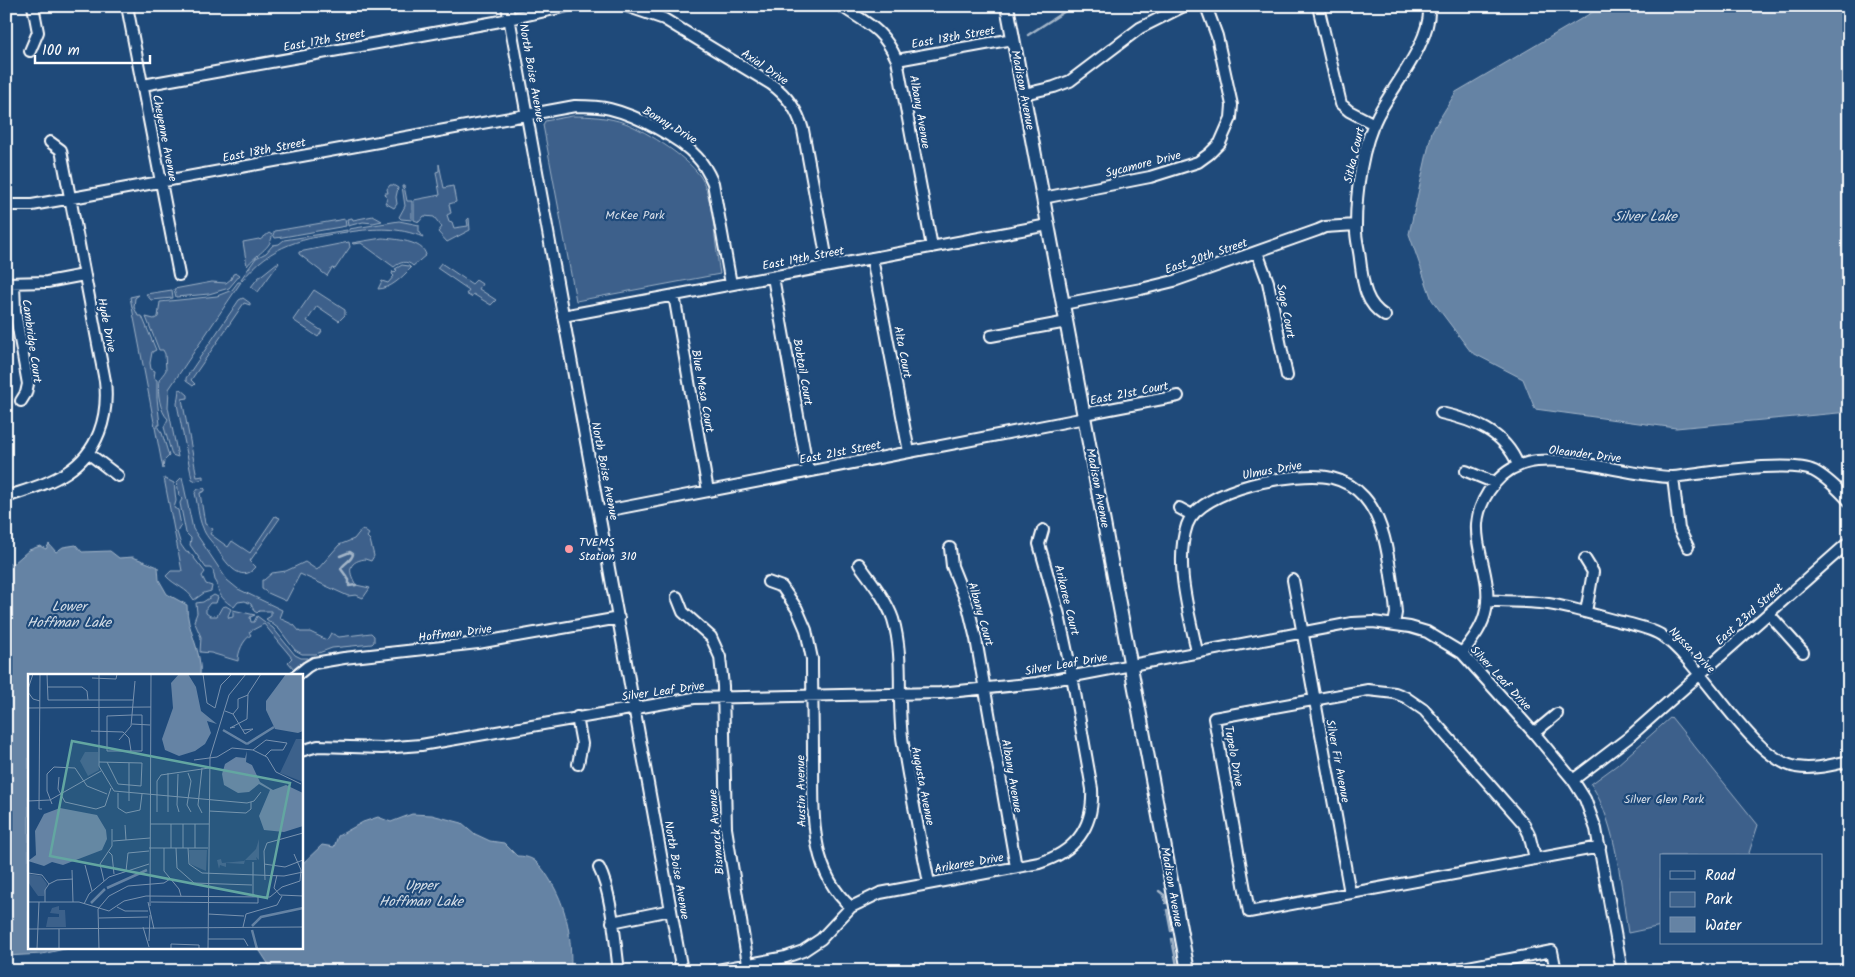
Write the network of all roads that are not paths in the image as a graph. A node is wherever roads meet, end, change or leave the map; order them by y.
1 (33, 6) edge
2 (127, 6) edge
3 (507, 6) edge
4 (568, 6) edge
5 (626, 6) edge
6 (841, 6) edge
7 (1007, 6) edge
8 (1184, 6) edge
9 (1206, 6) edge
10 (1318, 6) edge
11 (1429, 6) edge
12 (652, 10) edge
13 (510, 19) junction
14 (1013, 38) junction
15 (30, 51) dead end
16 (897, 60) junction
17 (142, 85) junction
18 (1024, 94) junction
19 (526, 114) junction
20 (1374, 124) junction
21 (50, 142) dead end
22 (161, 182) junction
23 (70, 198) junction
24 (1043, 198) junction
25 (6, 205) edge
26 (1048, 225) junction
27 (1356, 225) junction
28 (932, 247) junction
29 (1258, 252) junction
30 (872, 258) junction
31 (828, 266) junction
32 (84, 275) junction
33 (179, 275) dead end
34 (773, 276) junction
35 (10, 283) edge
36 (731, 284) junction
37 (674, 295) junction
38 (1063, 304) junction
39 (563, 316) junction
40 (1385, 316) dead end
41 (1067, 322) junction
42 (991, 336) dead end
43 (1287, 376) dead end
44 (1178, 396) dead end
45 (21, 401) dead end
46 (1441, 413) dead end
47 (1084, 416) junction
48 (909, 452) junction
49 (88, 453) junction
50 (1518, 465) junction
51 (808, 471) junction
52 (1466, 471) dead end
53 (118, 476) dead end
54 (1673, 477) junction
55 (1496, 483) junction
56 (708, 490) junction
57 (6, 497) edge
58 (1849, 501) edge
59 (1179, 508) dead end
60 (600, 512) junction
61 (1192, 515) junction
62 (1043, 530) dead end
63 (1849, 542) edge
64 (1688, 547) dead end
65 (950, 548) dead end
66 (1585, 559) dead end
67 (859, 564) dead end
68 (1293, 580) dead end
69 (768, 582) dead end
70 (677, 597) dead end
71 (1487, 600) junction
72 (1586, 612) junction
73 (1769, 614) junction
74 (619, 618) junction
75 (1394, 624) junction
76 (1302, 633) junction
77 (1197, 652) junction
78 (1802, 652) dead end
79 (1462, 653) junction
80 (1131, 665) junction
81 (298, 674) edge
82 (1701, 675) junction
83 (1072, 676) junction
84 (984, 689) junction
85 (899, 692) junction
86 (812, 695) junction
87 (724, 696) junction
88 (1314, 700) junction
89 (635, 707) junction
90 (1556, 714) dead end
91 (577, 717) junction
92 (1534, 733) junction
93 (302, 751) edge
94 (1849, 761) edge
95 (578, 764) dead end
96 (1573, 780) junction
97 (1600, 847) junction
98 (1535, 858) junction
99 (1016, 867) junction
100 (599, 868) dead end
101 (929, 883) junction
102 (1350, 894) junction
103 (851, 907) junction
104 (671, 910) junction
105 (612, 922) junction
106 (748, 964) junction
107 (619, 971) edge
108 (682, 971) edge
109 (712, 971) edge
110 (1188, 971) edge
111 (1447, 971) edge
112 (1556, 971) edge
113 (1622, 971) edge

1 - 15 street
2 - 17 street, Cheyenne Avenue
3 - 13 street, North Boise Avenue
4 - 13 street
5 - 12 street, Axial Drive
6 - 16 street, Albany Avenue
7 - 14 main road, Madison Avenue
8 - 18 street
9 - 24 street, Sycamore Drive
10 - 20 street
11 - 20 street, Sitka Court
12 - 31 street, Axial Drive
13 - 17 street, East 17th Street
13 - 19 street, North Boise Avenue
14 - 16 street, East 18th Street
14 - 18 main road, Madison Avenue
16 - 28 street, Albany Avenue
17 - 22 street, Cheyenne Avenue
18 - 24 main road, Madison Avenue
19 - 22 street, East 18th Street
19 - 36 street, Bonny Drive
19 - 39 street, North Boise Avenue
20 - 27 street, Sitka Court
21 - 23 street, Hyde Drive
22 - 23 street, East 18th Street
22 - 33 street, Cheyenne Avenue
23 - 25 street, East 18th Street
23 - 32 street, Hyde Drive
24 - 26 main road, Madison Avenue
26 - 28 street, East 19th Street
26 - 38 main road, Madison Avenue
27 - 29 street, East 20th Street
27 - 40 street, Sitka Court
28 - 30 street, East 19th Street
29 - 38 street, East 20th Street
29 - 43 street, Sage Court
30 - 31 street, East 19th Street
30 - 48 street, Alta Court
31 - 34 street, East 19th Street
32 - 35 street
32 - 49 street, Hyde Drive
34 - 36 street, East 19th Street
34 - 51 street, Bobtail Court
35 - 45 street, Cambridge Court
36 - 37 street, East 19th Street
37 - 39 street, East 19th Street
37 - 56 street, Blue Mesa Court
38 - 41 main road, Madison Avenue
39 - 60 street, North Boise Avenue
41 - 42 street
41 - 47 main road, Madison Avenue
44 - 47 street, East 21st Court
46 - 50 street
47 - 48 street, East 21st Street
47 - 80 main road, Madison Avenue
48 - 51 street, East 21st Street
49 - 53 street
49 - 57 street, Hyde Drive
50 - 54 street, Oleander Drive
50 - 55 street, Oleander Drive
51 - 56 street, East 21st Street
52 - 55 street
54 - 58 street, Oleander Drive
54 - 64 street
55 - 71 street, Oleander Drive
56 - 60 street, East 21st Street
59 - 61 street
60 - 74 street, North Boise Avenue
61 - 75 street, Ulmus Drive
61 - 77 street
62 - 83 street, Arikaree Court
63 - 73 street, East 23rd Street
65 - 84 street, Albany Court
66 - 72 street
67 - 85 street, Augusta Avenue
68 - 76 street, Silver Fir Avenue
69 - 86 street, Austin Avenue
70 - 87 street, Bismarck Avenue
71 - 72 street, Nyssa Drive
71 - 79 street, Oleander Drive
72 - 82 street, Nyssa Drive
73 - 78 street
73 - 82 street, East 23rd Street
74 - 81 street, Hoffman Drive
74 - 89 street, North Boise Avenue
75 - 76 street, Silver Leaf Drive
75 - 79 street, Silver Leaf Drive
76 - 77 street, Silver Leaf Drive
76 - 88 street, Silver Fir Avenue
77 - 80 street, Silver Leaf Drive
79 - 92 street, Silver Leaf Drive
80 - 83 street, Silver Leaf Drive
80 - 110 main road, Madison Avenue
82 - 94 street, Nyssa Drive
82 - 96 street, East 23rd Street
83 - 84 street, Silver Leaf Drive
83 - 99 street, Arikaree Drive
84 - 85 street, Silver Leaf Drive
84 - 99 street, Albany Avenue
85 - 86 street, Silver Leaf Drive
85 - 101 street, Augusta Avenue
86 - 87 street, Silver Leaf Drive
86 - 103 street, Austin Avenue
87 - 89 street, Silver Leaf Drive
87 - 106 street, Bismarck Avenue
88 - 98 street, Tupelo Drive
88 - 102 street, Silver Fir Avenue
88 - 102 street, Tupelo Drive
89 - 91 street, Silver Leaf Drive
89 - 104 street, North Boise Avenue
90 - 92 street
91 - 93 street, Silver Leaf Drive
91 - 95 street
92 - 96 street, Silver Leaf Drive
96 - 97 street, Silver Leaf Drive
97 - 98 street, Tupelo Drive
97 - 113 street, Silver Leaf Drive
98 - 102 street, Tupelo Drive
99 - 101 street, Arikaree Drive
100 - 105 street
101 - 103 street, Arikaree Drive
103 - 106 street, Arikaree Drive
104 - 105 street
104 - 108 street, North Boise Avenue
105 - 107 street
106 - 109 street, Arikaree Drive
111 - 112 street

